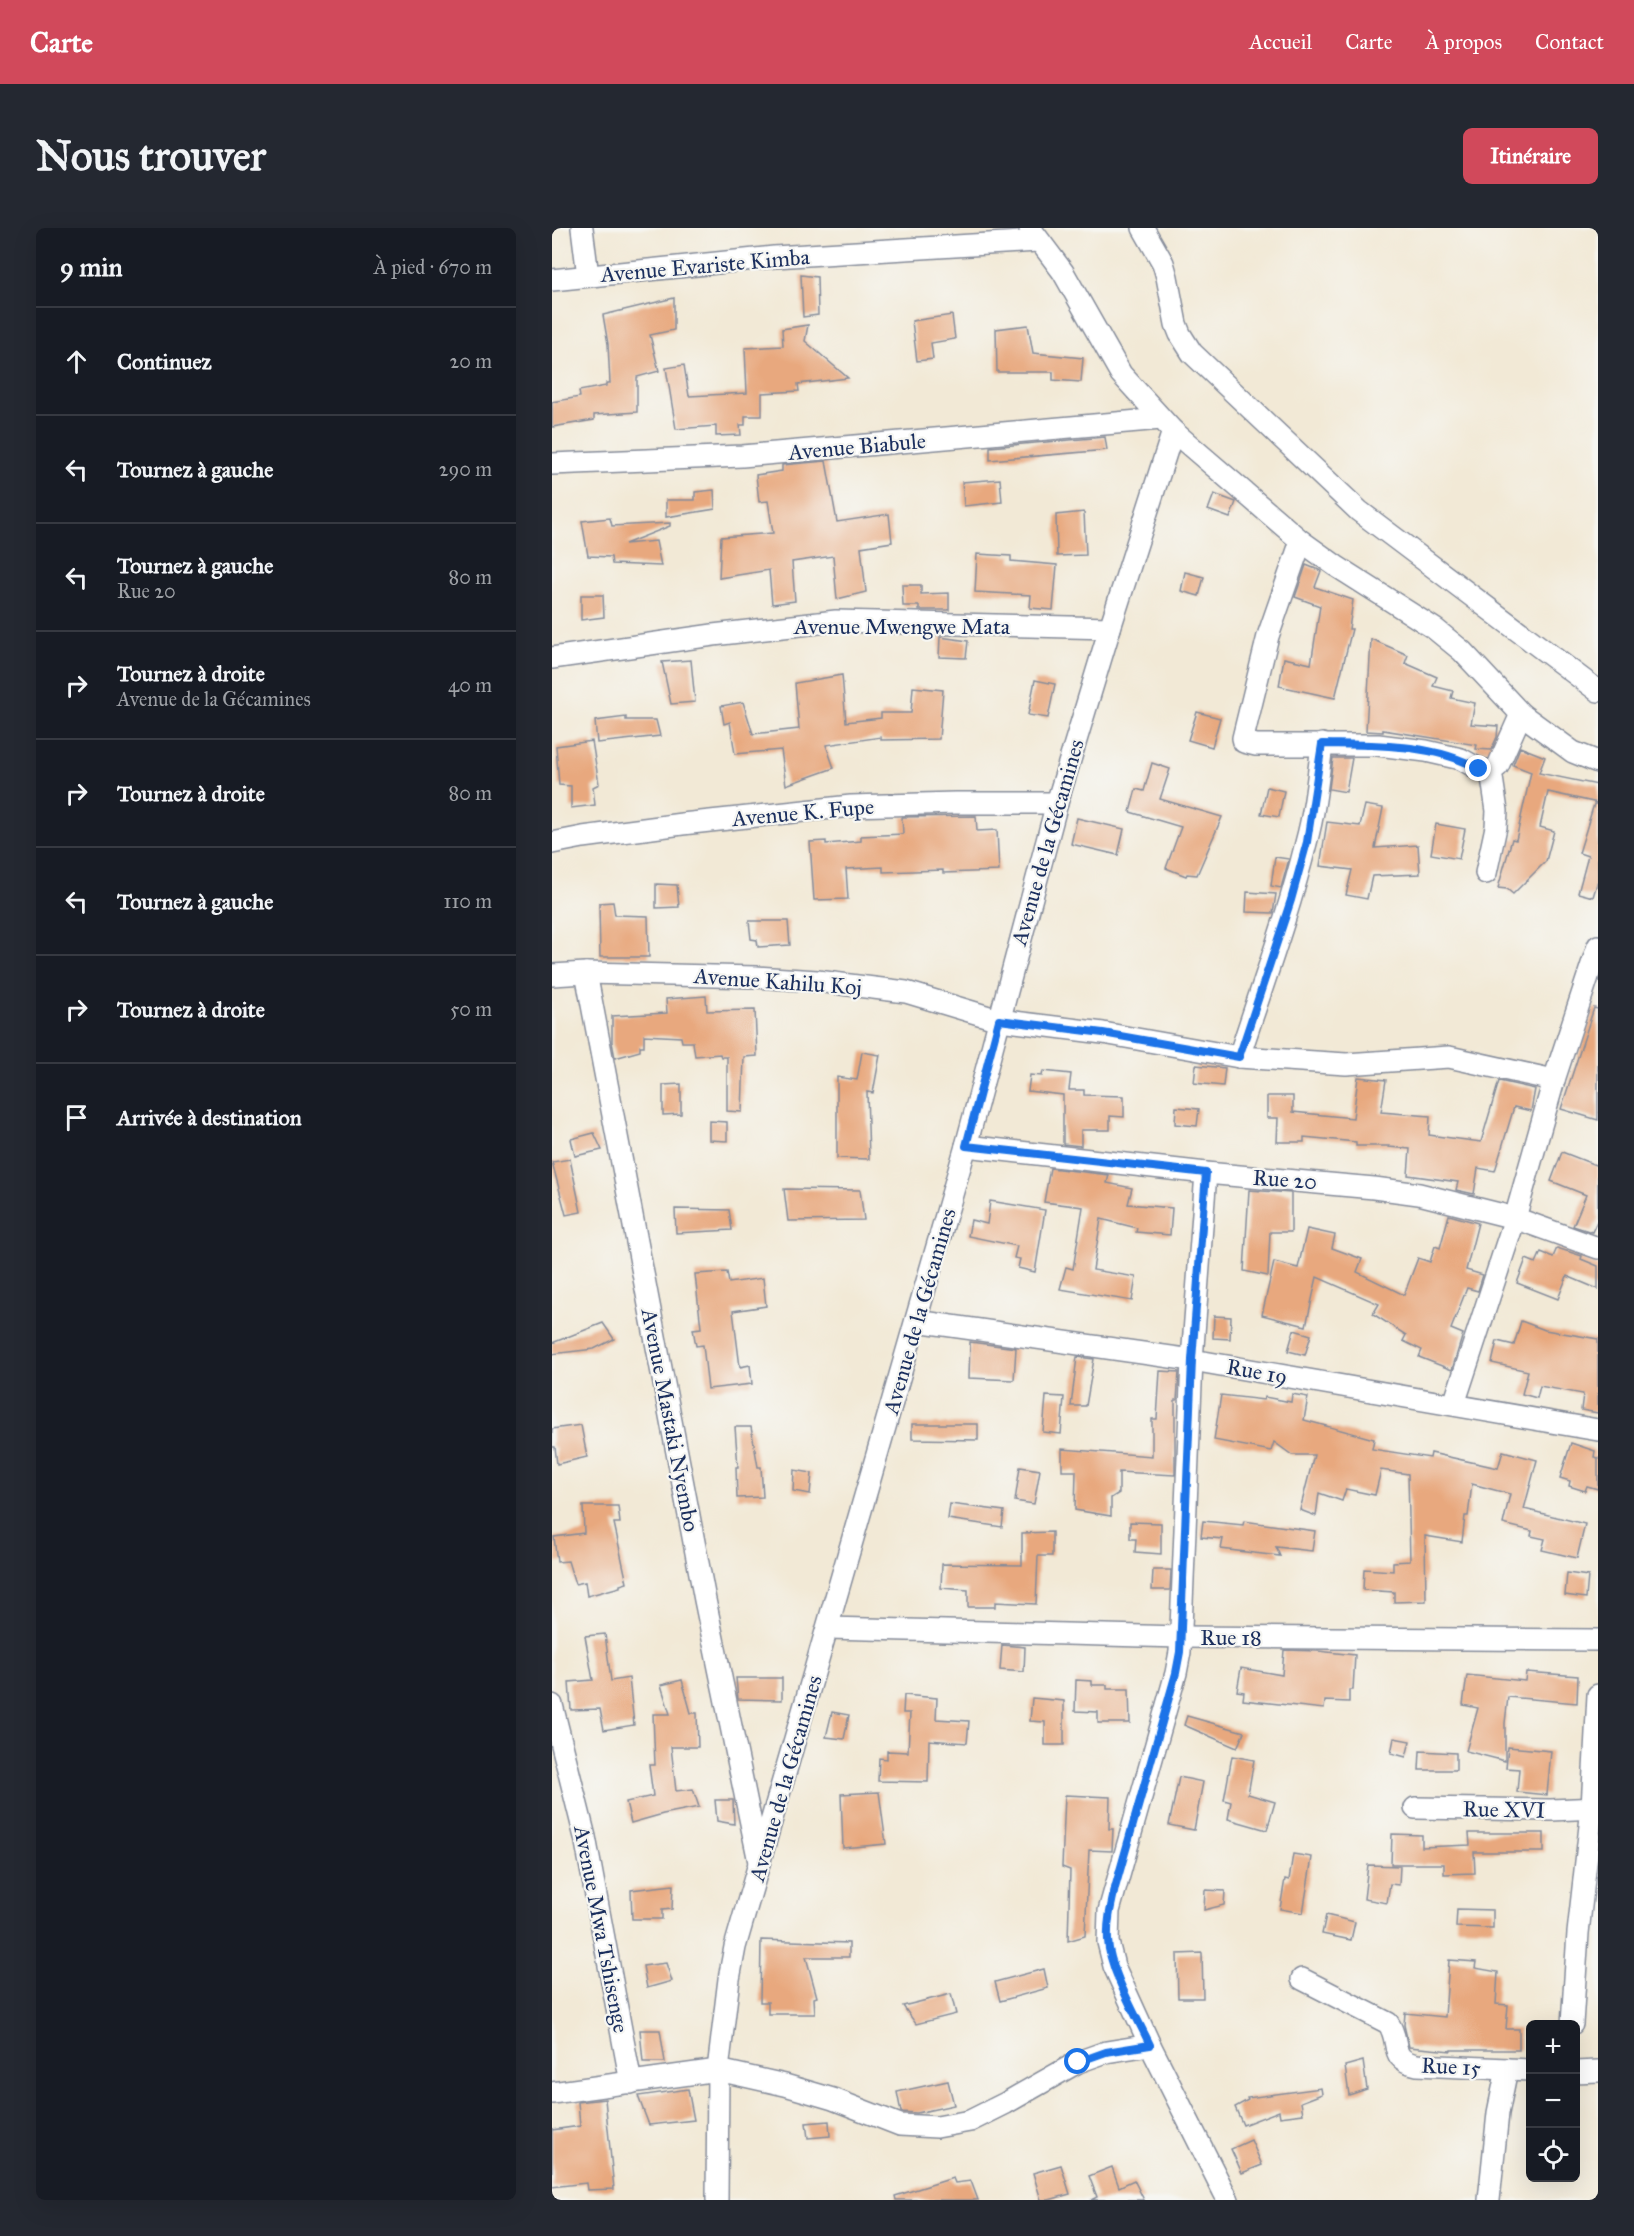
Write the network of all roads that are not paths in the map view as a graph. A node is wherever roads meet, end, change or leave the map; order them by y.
1 (582, 228) edge
2 (1143, 228) edge
3 (1034, 235) edge
4 (588, 276) junction
5 (552, 280) edge
6 (1167, 425) junction
7 (552, 464) edge
8 (1301, 542) junction
9 (1110, 628) junction
10 (552, 658) edge
11 (1598, 691) edge
12 (1521, 714) junction
13 (1322, 744) junction
14 (1598, 762) edge
15 (1491, 771) junction
16 (1057, 803) junction
17 (552, 843) edge
18 (1486, 873) dead end
19 (1598, 946) edge
20 (586, 973) junction
21 (552, 975) edge
22 (999, 1020) junction
23 (1239, 1057) junction
24 (1554, 1080) junction
25 (966, 1146) junction
26 (1206, 1173) junction
27 (1515, 1218) junction
28 (1598, 1248) edge
29 (916, 1321) junction
30 (1192, 1360) junction
31 (1454, 1404) junction
32 (1598, 1430) edge
33 (828, 1628) junction
34 (1181, 1637) junction
35 (1598, 1640) edge
36 (1598, 1695) edge
37 (552, 1705) edge
38 (1415, 1808) dead end
39 (1595, 1808) edge
40 (760, 1866) junction
41 (1302, 1979) dead end
42 (1572, 2020) edge
43 (1150, 2045) junction
44 (1508, 2069) junction
45 (718, 2070) junction
46 (1526, 2070) edge
47 (1580, 2072) edge
48 (1598, 2072) edge
49 (631, 2083) junction
50 (552, 2093) edge
51 (717, 2200) edge
52 (1228, 2200) edge
53 (1489, 2200) edge

1 - 4 street
2 - 11 street
3 - 4 street, Avenue Evariste Kimba
3 - 6 street
4 - 5 street, Avenue Evariste Kimba
6 - 7 street, Avenue Biabule
6 - 8 street
6 - 9 street, Avenue de la Gécamines
8 - 12 street
8 - 13 street
9 - 10 street, Avenue Mwengwe Mata
9 - 16 street, Avenue de la Gécamines
12 - 14 street
12 - 15 street
13 - 15 street
13 - 23 street
15 - 18 street
16 - 17 street, Avenue K. Fupe
16 - 22 street, Avenue de la Gécamines
19 - 24 street
20 - 21 street, Avenue Kahilu Koj
20 - 22 street, Avenue Kahilu Koj
20 - 40 street, Avenue Mastaki Nyembo
22 - 23 street, Avenue Kahilu Koj
22 - 25 street, Avenue de la Gécamines
23 - 24 street, Avenue Kahilu Koj
24 - 27 street
25 - 26 street, Rue 20
25 - 29 street, Avenue de la Gécamines
26 - 27 street, Rue 20
26 - 30 street
27 - 28 street, Rue 20
27 - 31 street
29 - 30 street, Rue 19
29 - 33 street, Avenue de la Gécamines
30 - 31 street, Rue 19
30 - 34 street
31 - 32 street, Rue 19
33 - 34 street, Rue 18
33 - 40 street, Avenue de la Gécamines
34 - 35 street, Rue 18
34 - 43 street
36 - 39 street
37 - 49 street, Avenue Mwa Tshisenge
38 - 39 street, Rue XVI
39 - 42 street
40 - 45 street, Avenue de la Gécamines
41 - 44 street, Rue 15
43 - 45 street
43 - 52 street
44 - 46 street, Rue 15
44 - 53 street
45 - 49 street
45 - 51 street, Avenue de la Gécamines
47 - 48 street
49 - 50 street

